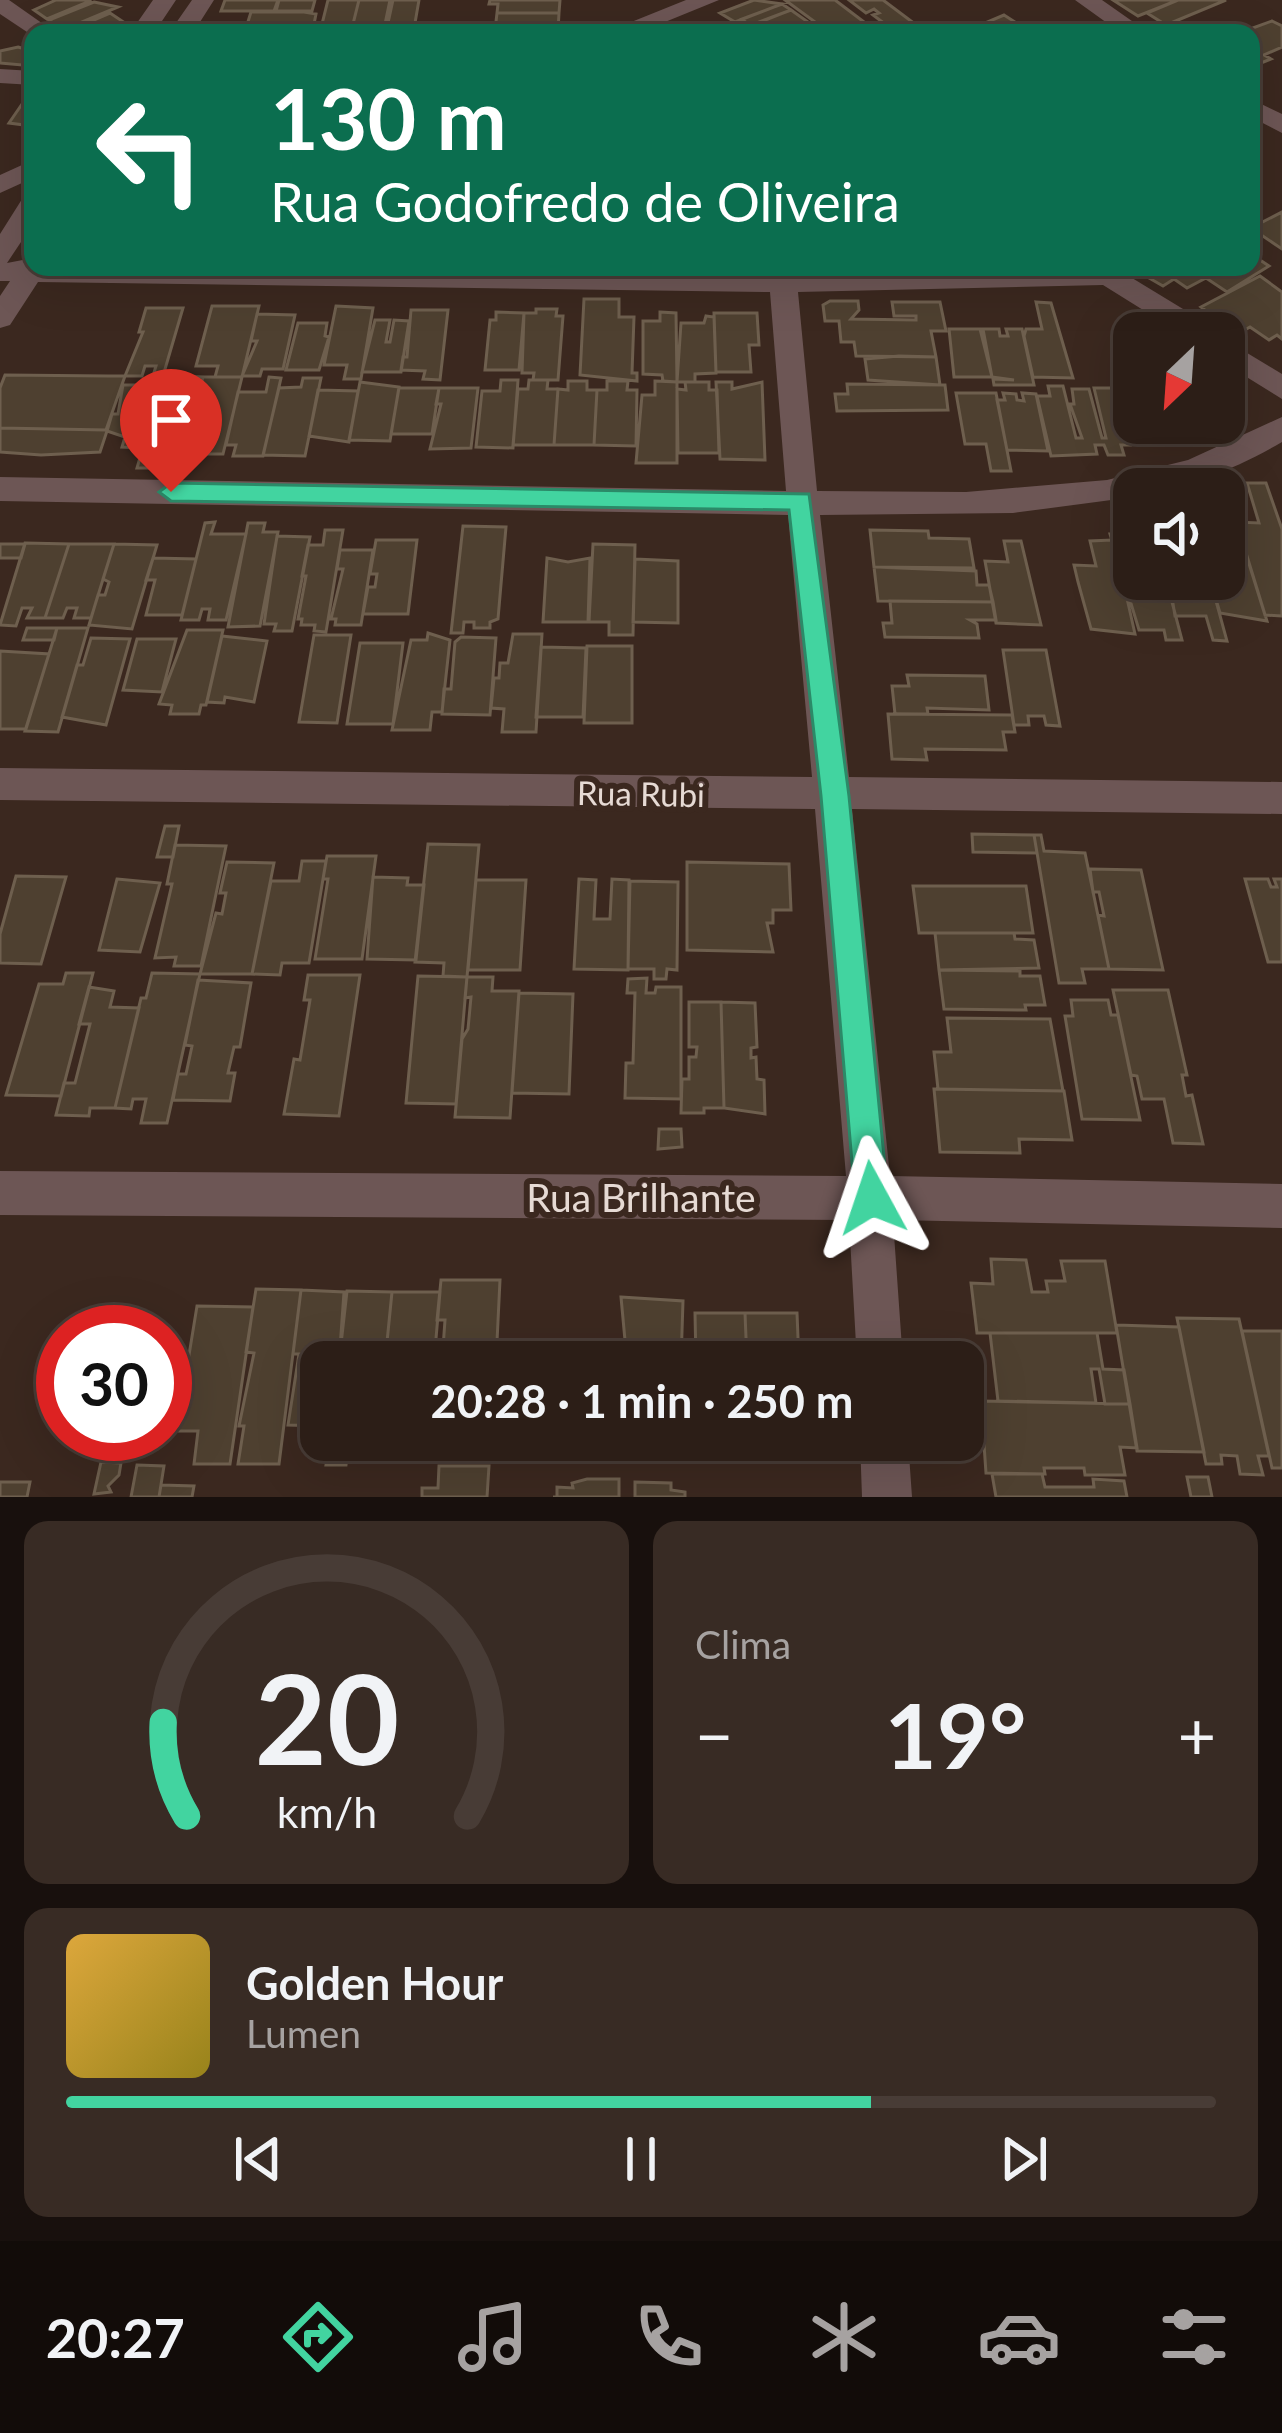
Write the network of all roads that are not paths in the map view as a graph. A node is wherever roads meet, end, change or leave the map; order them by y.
1 (708, 0) edge
2 (1085, 0) edge
3 (0, 4) edge
4 (668, 6) edge
5 (30, 24) edge
6 (633, 24) edge
7 (698, 24) edge
8 (1123, 24) edge
9 (24, 217) edge
10 (0, 256) edge
11 (28, 276) edge
12 (408, 276) edge
13 (969, 276) edge
14 (1110, 276) edge
15 (783, 283) junction
16 (1167, 312) edge
17 (0, 318) edge
18 (1245, 363) edge
19 (1282, 389) edge
20 (1282, 428) edge
21 (0, 489) edge
22 (800, 501) junction
23 (0, 784) edge
24 (835, 796) junction
25 (1282, 798) edge
26 (0, 1193) edge
27 (872, 1198) junction
28 (1282, 1206) edge
29 (879, 1341) edge
30 (885, 1461) edge
31 (886, 1497) edge

1 - 4 street
2 - 8 street
3 - 5 street
4 - 6 street
4 - 7 street
9 - 10 street
11 - 17 street
12 - 15 street
13 - 15 street
14 - 16 street
15 - 22 street
18 - 19 street
20 - 22 street
21 - 22 street
22 - 24 street
23 - 24 street, Rua Rubi
24 - 25 street, Rua Rubi
24 - 27 street
26 - 27 street, Rua Brilhante
27 - 28 street, Rua Brilhante
27 - 29 street
30 - 31 street

